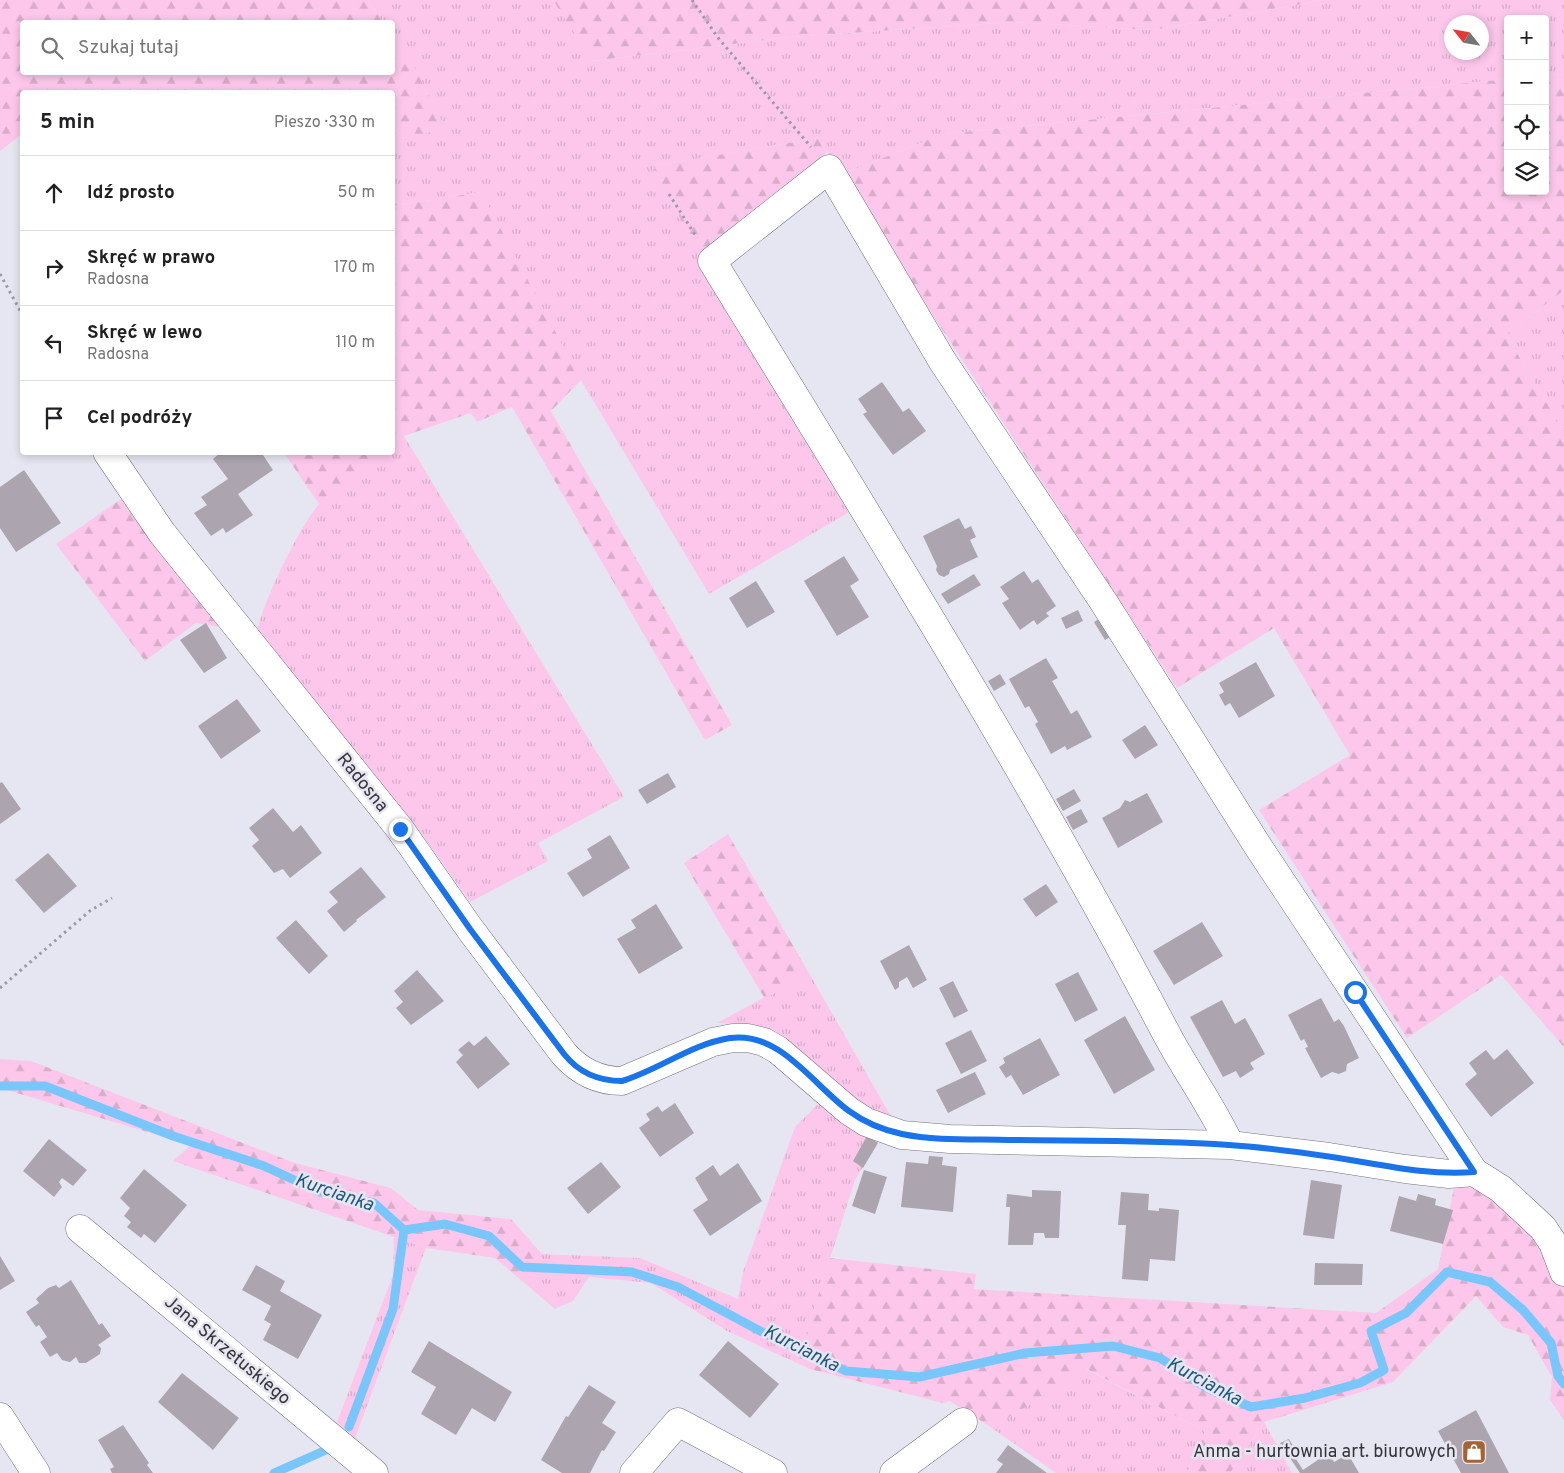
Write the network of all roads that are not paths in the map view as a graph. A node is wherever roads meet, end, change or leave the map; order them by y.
1 (109, 455) edge
2 (1230, 1145) junction
3 (1474, 1172) junction
4 (80, 1229) dead end
5 (1564, 1272) edge
6 (0, 1417) edge
7 (963, 1422) dead end
8 (36, 1473) edge
9 (374, 1473) edge
10 (634, 1473) edge
11 (773, 1473) edge
12 (894, 1473) edge

1 - 2 street, Radosna
2 - 3 street, Radosna
2 - 3 street
3 - 5 street
4 - 9 street, Jana Skrzetuskiego
6 - 8 street
7 - 12 street
10 - 11 street

